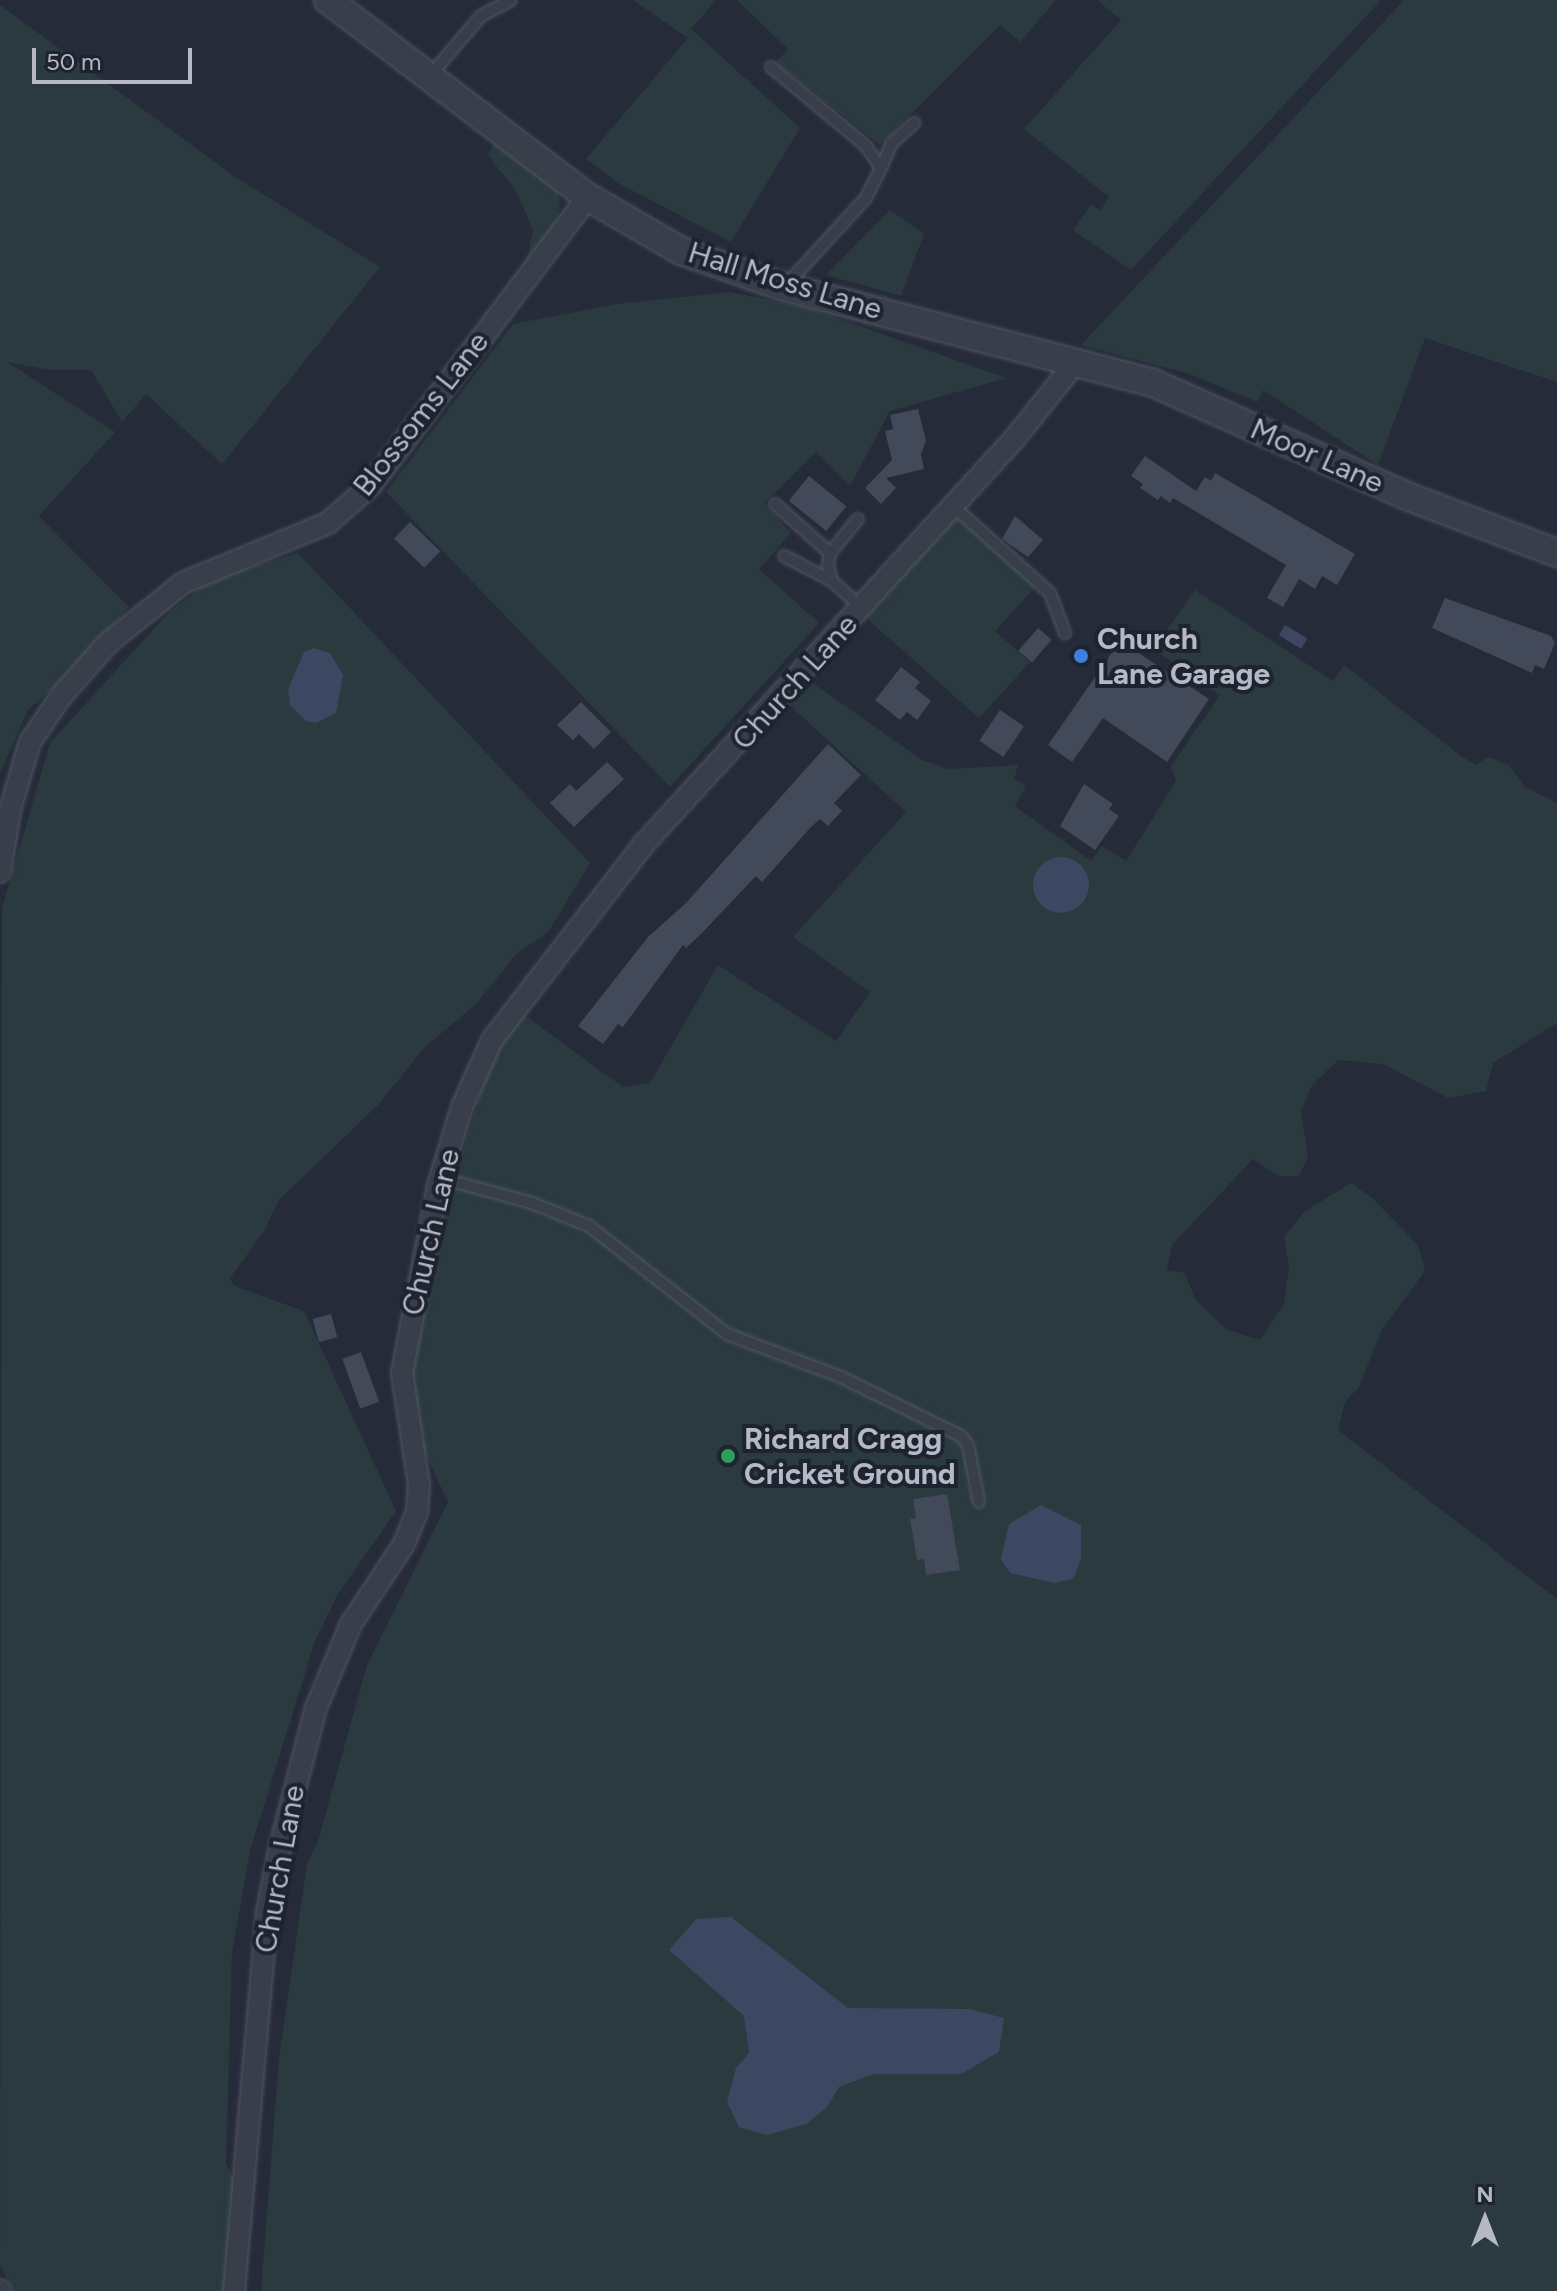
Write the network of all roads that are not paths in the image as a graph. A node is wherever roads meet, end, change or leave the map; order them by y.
1 (511, 0) edge
2 (342, 4) edge
3 (771, 67) dead end
4 (427, 79) junction
5 (914, 123) dead end
6 (881, 168) junction
7 (588, 197) junction
8 (785, 287) junction
9 (1075, 363) junction
10 (775, 504) dead end
11 (953, 506) junction
12 (858, 519) dead end
13 (830, 553) junction
14 (1557, 553) edge
15 (784, 556) dead end
16 (832, 581) junction
17 (862, 608) junction
18 (1065, 633) dead end
19 (0, 872) edge
20 (440, 1178) junction
21 (979, 1502) dead end
22 (234, 2291) edge

1 - 4 lane
2 - 4 street, Hall Moss Lane
3 - 6 lane
4 - 7 street, Hall Moss Lane
5 - 6 lane
6 - 8 lane
7 - 8 street, Hall Moss Lane
7 - 19 street, Blossoms Lane
8 - 9 street, Hall Moss Lane
9 - 11 street, Church Lane
9 - 14 street, Moor Lane
10 - 13 lane
11 - 17 street, Church Lane
11 - 18 lane
12 - 13 lane
13 - 16 lane
15 - 16 lane
16 - 17 lane
17 - 20 street, Church Lane
20 - 21 lane
20 - 22 street, Church Lane

